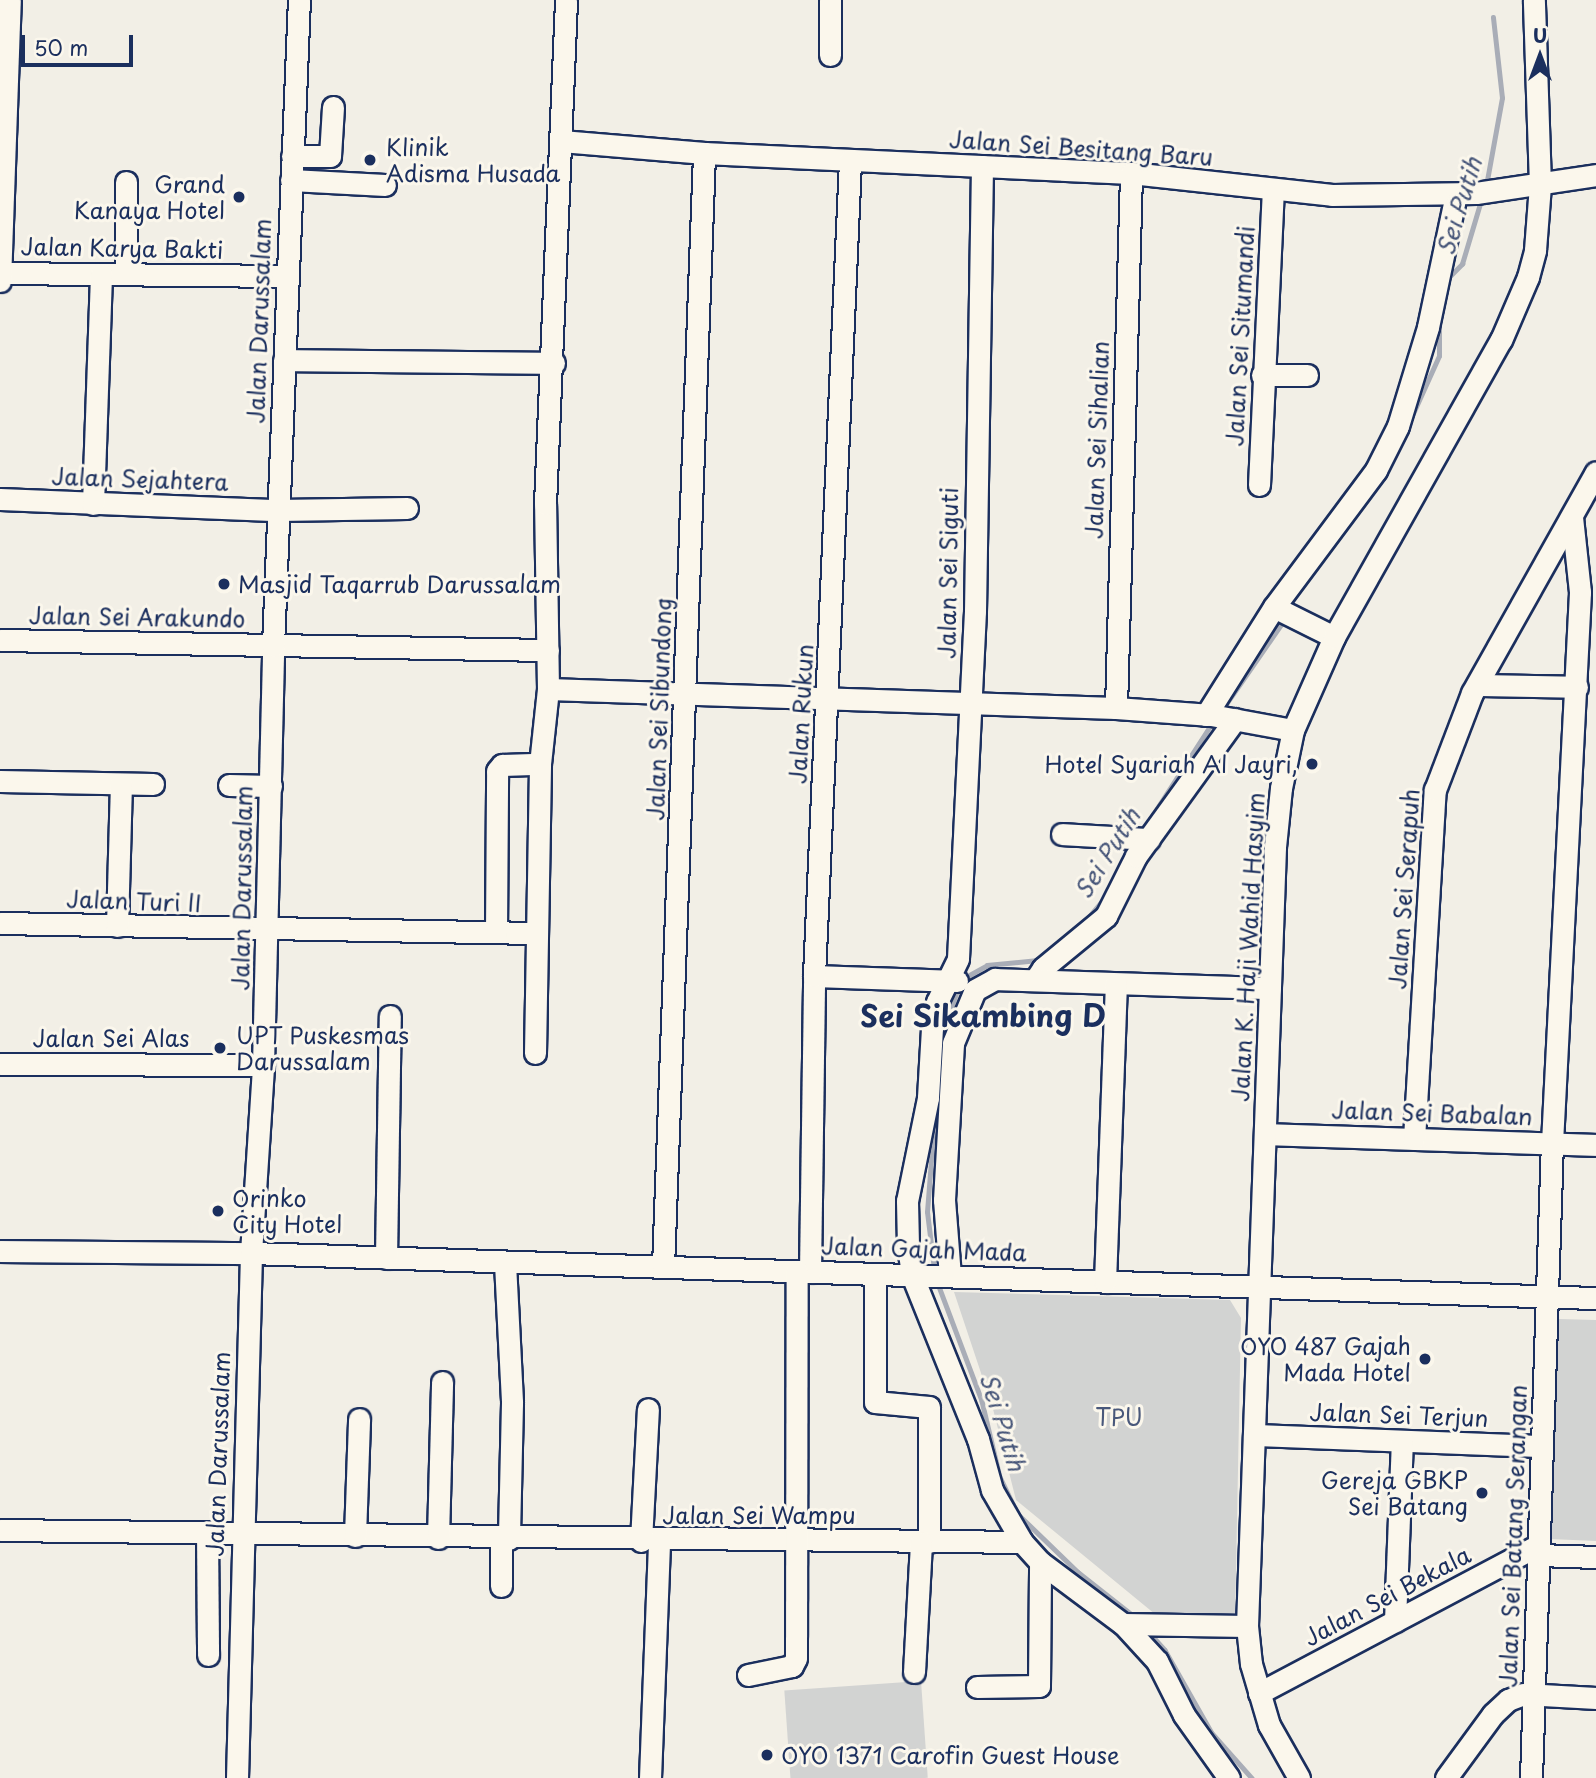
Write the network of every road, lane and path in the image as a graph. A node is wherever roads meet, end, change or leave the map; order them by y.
1 (10, 0) edge
2 (299, 0) edge
3 (566, 0) edge
4 (830, 0) edge
5 (1534, 0) edge
6 (830, 55) dead end
7 (333, 107) dead end
8 (561, 141) junction
9 (704, 153) junction
10 (292, 156) junction
11 (850, 160) junction
12 (982, 166) junction
13 (1131, 173) junction
14 (1596, 175) edge
15 (291, 180) junction
16 (126, 182) dead end
17 (384, 185) dead end
18 (1540, 185) junction
19 (1273, 190) junction
20 (1466, 193) junction
21 (0, 273) edge
22 (101, 274) junction
23 (126, 274) junction
24 (286, 276) junction
25 (0, 281) edge
26 (284, 360) junction
27 (554, 363) junction
28 (1262, 375) junction
29 (1307, 375) dead end
30 (1596, 472) edge
31 (1259, 485) dead end
32 (0, 499) edge
33 (93, 504) junction
34 (407, 508) dead end
35 (278, 510) junction
36 (1573, 517) junction
37 (1588, 593) edge
38 (1283, 612) junction
39 (1334, 637) junction
40 (0, 640) edge
41 (273, 646) junction
42 (548, 650) junction
43 (1476, 685) junction
44 (1577, 687) junction
45 (548, 689) junction
46 (686, 694) junction
47 (828, 699) junction
48 (970, 705) junction
49 (1116, 708) junction
50 (1220, 717) junction
51 (1293, 730) junction
52 (540, 764) junction
53 (0, 781) edge
54 (121, 784) junction
55 (153, 784) dead end
56 (229, 785) dead end
57 (271, 786) junction
58 (1062, 834) dead end
59 (1142, 839) junction
60 (0, 923) edge
61 (117, 926) junction
62 (267, 930) junction
63 (496, 932) junction
64 (534, 933) junction
65 (814, 976) junction
66 (1035, 980) junction
67 (961, 983) junction
68 (1116, 984) junction
69 (1270, 988) junction
70 (390, 1016) dead end
71 (535, 1053) dead end
72 (0, 1064) edge
73 (264, 1065) junction
74 (1266, 1134) junction
75 (1414, 1139) junction
76 (1552, 1143) junction
77 (1596, 1145) edge
78 (0, 1251) edge
79 (251, 1253) junction
80 (386, 1258) junction
81 (505, 1263) junction
82 (663, 1267) junction
83 (803, 1271) junction
84 (875, 1274) junction
85 (914, 1275) junction
86 (946, 1276) junction
87 (1105, 1282) junction
88 (1261, 1287) junction
89 (1547, 1296) junction
90 (1596, 1298) edge
91 (442, 1382) dead end
92 (648, 1409) dead end
93 (359, 1419) dead end
94 (1254, 1435) junction
95 (1402, 1441) junction
96 (1541, 1446) junction
97 (0, 1530) edge
98 (207, 1532) junction
99 (241, 1533) junction
100 (355, 1536) junction
101 (438, 1538) junction
102 (505, 1539) junction
103 (794, 1539) junction
104 (650, 1541) junction
105 (925, 1542) junction
106 (1022, 1542) junction
107 (1539, 1550) junction
108 (1596, 1557) edge
109 (1040, 1562) junction
110 (500, 1586) dead end
111 (1395, 1621) junction
112 (1127, 1625) junction
113 (1247, 1626) junction
114 (208, 1655) dead end
115 (914, 1672) dead end
116 (748, 1675) dead end
117 (977, 1687) dead end
118 (1259, 1693) junction
119 (1534, 1694) junction
120 (1596, 1698) edge
121 (237, 1778) edge
122 (650, 1778) edge
123 (1229, 1778) edge
124 (1299, 1778) edge
125 (1446, 1778) edge
126 (1531, 1778) edge

1 - 21 street
2 - 10 street, Jalan Darussalam
3 - 8 street
4 - 6 street
5 - 18 street, Jalan K. Haji Wahid Hasyim
7 - 10 street
8 - 9 street, Jalan Sei Besitang Baru
8 - 27 street
9 - 11 street, Jalan Sei Besitang Baru
9 - 46 street, Jalan Sei Sibundong
10 - 15 street, Jalan Darussalam
11 - 12 street, Jalan Sei Besitang Baru
11 - 47 street, Jalan Rukun
12 - 13 street, Jalan Sei Besitang Baru
12 - 48 street, Jalan Sei Siguti
13 - 19 street, Jalan Sei Besitang Baru
13 - 49 street, Jalan Sei Sihalian
14 - 18 street, Jalan Sei Besitang Baru
15 - 17 street
15 - 24 street, Jalan Darussalam
16 - 23 street
18 - 20 street, Jalan Sei Besitang Baru
18 - 39 street, Jalan K. Haji Wahid Hasyim
19 - 20 street, Jalan Sei Besitang Baru
19 - 28 street, Jalan Sei Situmandi
20 - 38 street
21 - 22 street, Jalan Karya Bakti
21 - 25 street
22 - 23 street, Jalan Karya Bakti
22 - 33 street
23 - 24 street, Jalan Karya Bakti
24 - 26 street, Jalan Darussalam
26 - 27 street
26 - 35 street, Jalan Darussalam
27 - 42 street
28 - 29 street
28 - 31 street, Jalan Sei Situmandi
30 - 36 street, Jalan Sei Serapuh
32 - 33 street, Jalan Sejahtera
33 - 35 street, Jalan Sejahtera
34 - 35 street, Jalan Sejahtera
35 - 41 street, Jalan Darussalam
36 - 37 street, Jalan Sei Batang Serangan
36 - 43 street, Jalan Sei Serapuh
37 - 44 street, Jalan Sei Batang Serangan
38 - 39 street
38 - 50 street
39 - 51 street, Jalan K. Haji Wahid Hasyim
40 - 41 street, Jalan Sei Arakundo
41 - 42 street, Jalan Sei Arakundo
41 - 57 street, Jalan Darussalam
42 - 45 street
43 - 44 street
43 - 75 street, Jalan Sei Serapuh
44 - 76 street, Jalan Sei Batang Serangan
45 - 46 street
45 - 52 street
46 - 47 street
46 - 82 street, Jalan Sei Sibundong
47 - 48 street
47 - 65 street, Jalan Rukun
48 - 49 street
48 - 67 street, Jalan Sei Siguti
49 - 50 street
50 - 51 street
50 - 59 street
51 - 69 street, Jalan K. Haji Wahid Hasyim
52 - 63 street
52 - 64 street
53 - 54 street
54 - 55 street
54 - 61 street
56 - 57 street
57 - 62 street, Jalan Darussalam
58 - 59 street
59 - 66 street
60 - 61 street, Jalan Turi II
61 - 62 street, Jalan Turi II
62 - 63 street, Jalan Turi II
62 - 73 street, Jalan Darussalam
63 - 64 street, Jalan Turi II
64 - 71 street
65 - 67 street
65 - 83 street, Jalan Rukun
66 - 67 street
66 - 68 street
67 - 85 street
67 - 86 street
68 - 69 street
68 - 87 street
69 - 74 street, Jalan K. Haji Wahid Hasyim
70 - 80 street
72 - 73 street, Jalan Sei Alas
73 - 79 street, Jalan Darussalam
74 - 75 street, Jalan Sei Babalan
74 - 88 street, Jalan K. Haji Wahid Hasyim
75 - 76 street, Jalan Sei Babalan
76 - 77 street, Jalan Sei Babalan
76 - 89 street, Jalan Sei Batang Serangan
78 - 79 street, Jalan Gajah Mada
79 - 80 street, Jalan Gajah Mada
79 - 99 street, Jalan Darussalam
80 - 81 street, Jalan Gajah Mada
81 - 82 street, Jalan Gajah Mada
81 - 102 street
82 - 83 street, Jalan Gajah Mada
83 - 84 street, Jalan Gajah Mada
83 - 103 street, Jalan Rukun
84 - 85 street, Jalan Gajah Mada
84 - 105 street
85 - 86 street, Jalan Gajah Mada
85 - 106 street
86 - 87 street, Jalan Gajah Mada
87 - 88 street, Jalan Gajah Mada
88 - 89 street, Jalan Gajah Mada
88 - 94 street, Jalan K. Haji Wahid Hasyim
89 - 90 street, Jalan Gajah Mada
89 - 96 street, Jalan Sei Batang Serangan
91 - 101 street
92 - 104 street
93 - 100 street
94 - 95 street, Jalan Sei Terjun
94 - 113 street, Jalan K. Haji Wahid Hasyim
95 - 96 street, Jalan Sei Terjun
95 - 111 street
96 - 107 street, Jalan Sei Batang Serangan
97 - 98 street, Jalan Sei Wampu
98 - 99 street, Jalan Sei Wampu
98 - 114 street
99 - 100 street, Jalan Sei Wampu
99 - 121 street, Jalan Darussalam
100 - 101 street, Jalan Sei Wampu
101 - 102 street, Jalan Sei Wampu
102 - 104 street, Jalan Sei Wampu
102 - 110 street
103 - 104 street, Jalan Sei Wampu
103 - 105 street, Jalan Sei Wampu
103 - 116 street, Jalan Rukun
104 - 122 street
105 - 106 street, Jalan Sei Wampu
105 - 115 street
106 - 109 street
107 - 108 street, Jalan Sei Bekala
107 - 111 street, Jalan Sei Bekala
107 - 119 street, Jalan Sei Batang Serangan
109 - 112 street
109 - 117 street
111 - 118 street, Jalan Sei Bekala
112 - 113 street
112 - 123 street
113 - 118 street, Jalan K. Haji Wahid Hasyim
118 - 124 street, Jalan K. Haji Wahid Hasyim
119 - 120 street
119 - 125 street
119 - 126 street, Jalan Sei Batang Serangan

